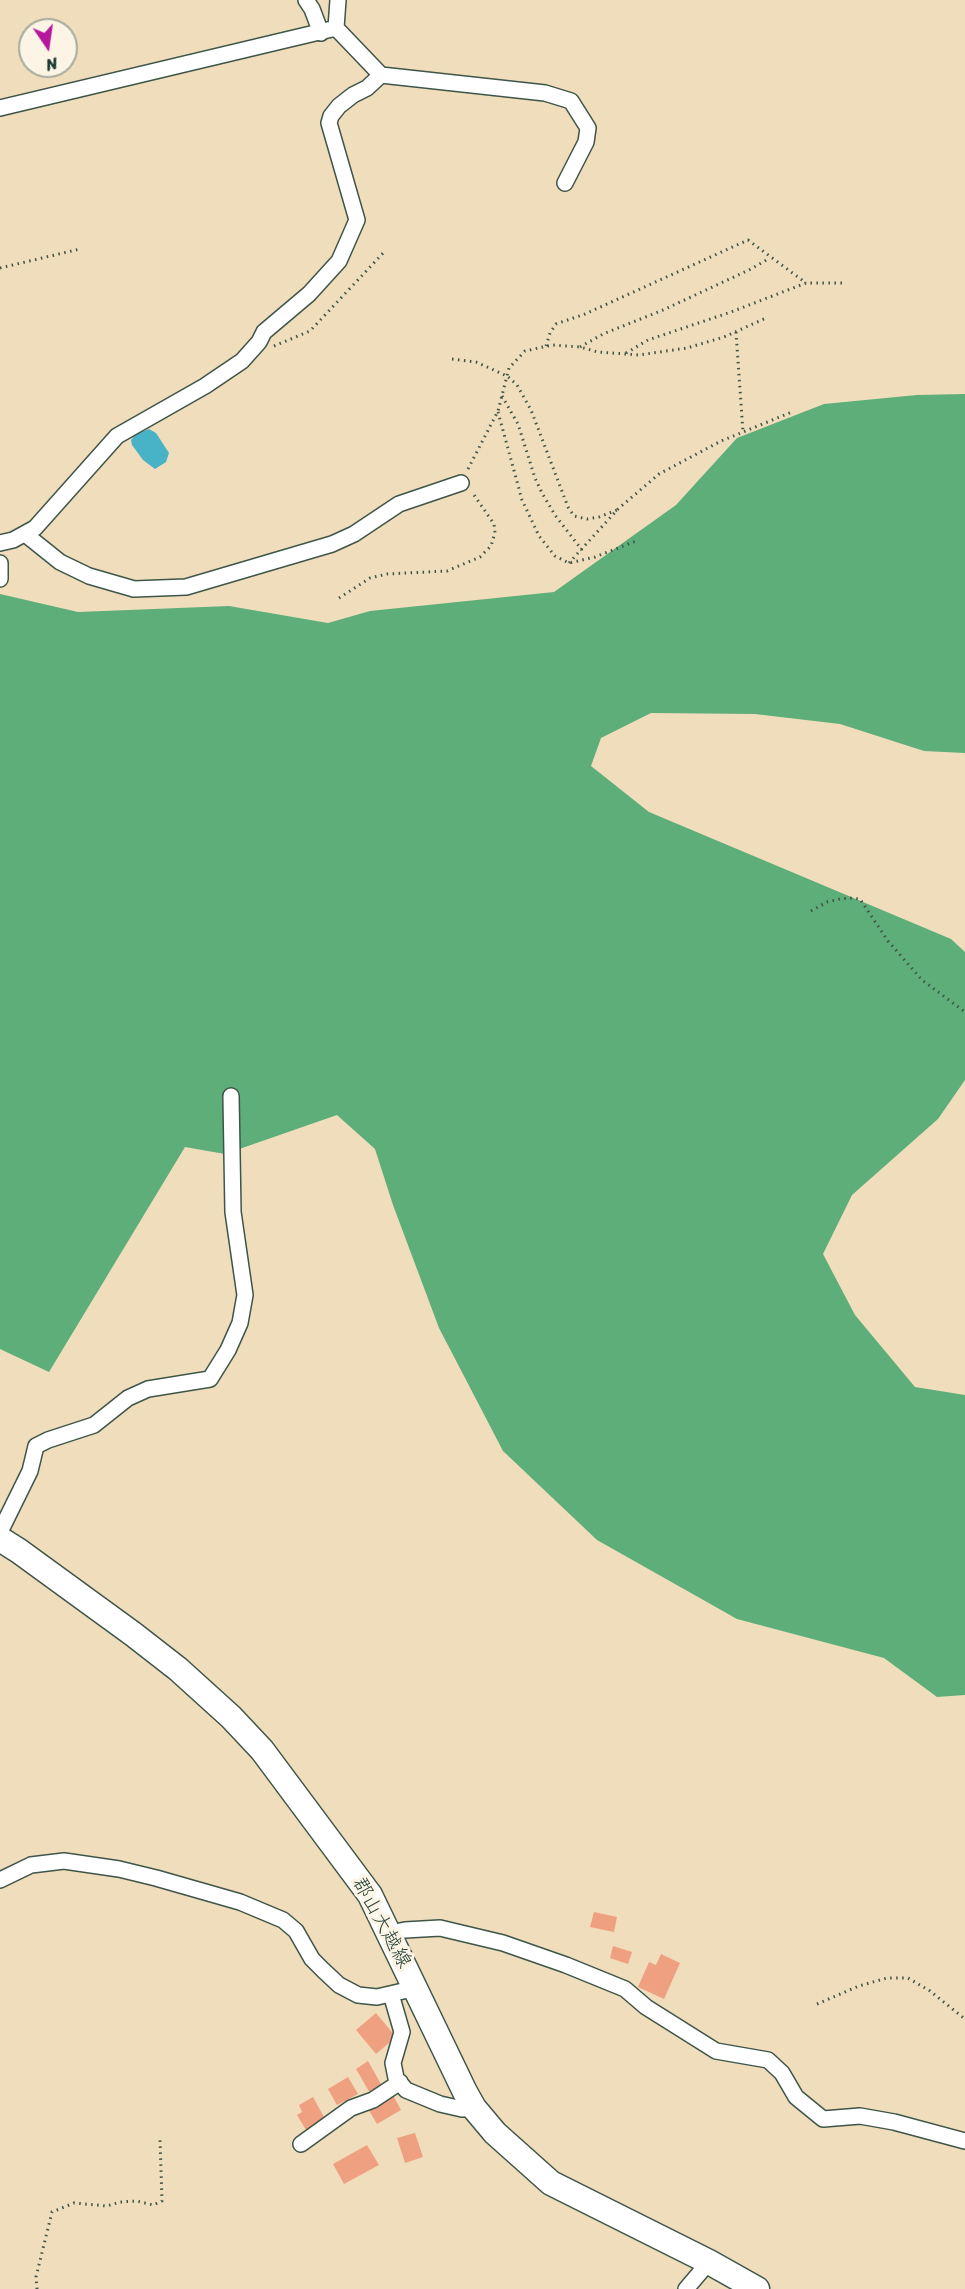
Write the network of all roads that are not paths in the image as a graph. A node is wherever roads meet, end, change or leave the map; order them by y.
1 (306, 0) edge
2 (338, 0) edge
3 (336, 28) junction
4 (321, 33) junction
5 (381, 75) junction
6 (0, 108) edge
7 (565, 183) dead end
8 (461, 483) road end
9 (25, 534) junction
10 (0, 543) edge
11 (0, 563) edge
12 (0, 579) edge
13 (231, 1096) dead end
14 (0, 1532) edge
15 (0, 1539) edge
16 (0, 1880) edge
17 (390, 1934) junction
18 (416, 1988) junction
19 (391, 1994) junction
20 (400, 2082) junction
21 (474, 2108) junction
22 (965, 2141) edge
23 (301, 2144) dead end
24 (709, 2262) junction
25 (686, 2289) edge
26 (757, 2289) edge

1 - 4 street
2 - 3 street
3 - 4 street
3 - 5 street
4 - 6 street
5 - 7 street
5 - 9 street
8 - 9 street
9 - 10 street
11 - 12 street
13 - 14 street
15 - 17 main road, 郡山大越線
16 - 19 street
17 - 18 main road, 郡山大越線
17 - 22 street
18 - 19 street
18 - 21 main road, 郡山大越線
19 - 20 street
20 - 21 street
20 - 23 street
21 - 24 main road, 郡山大越線
24 - 25 street
24 - 26 main road, 郡山大越線

